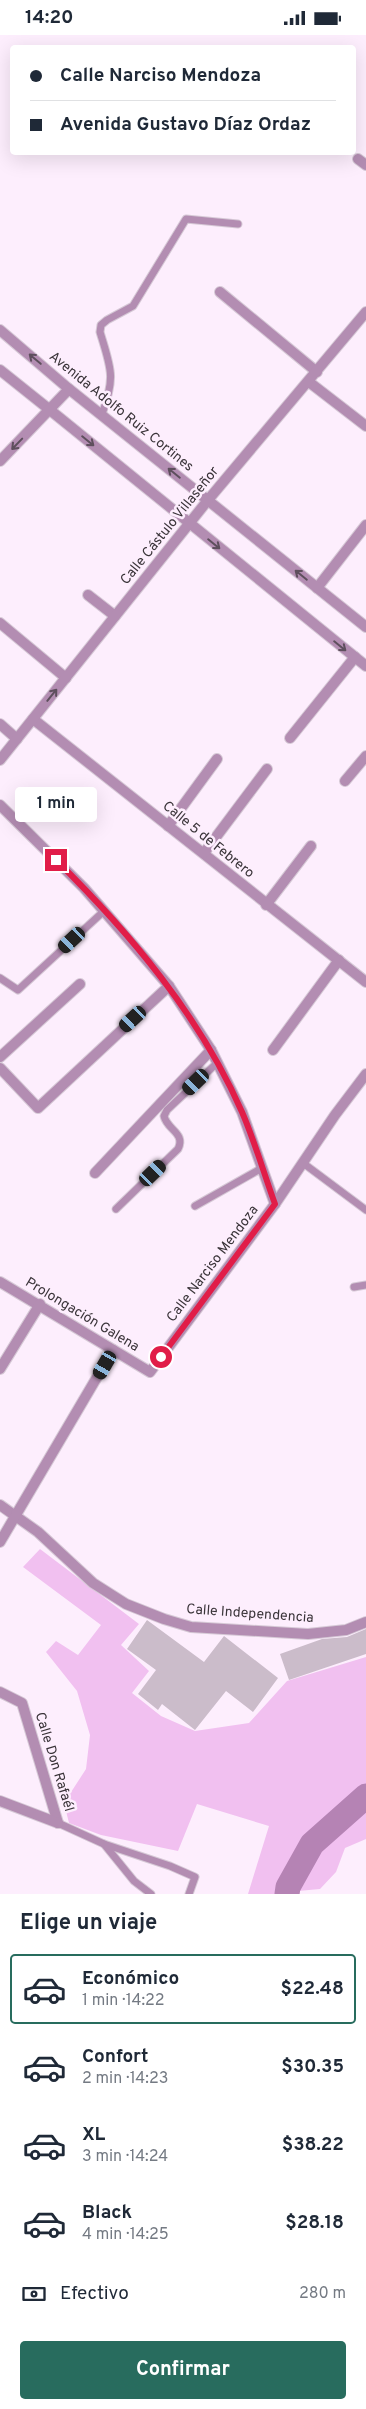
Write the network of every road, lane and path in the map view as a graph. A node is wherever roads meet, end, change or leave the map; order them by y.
1 (238, 224) dead end
2 (220, 292) dead end
3 (366, 312) edge
4 (0, 330) edge
5 (0, 370) edge
6 (317, 372) junction
7 (309, 382) junction
8 (70, 389) junction
9 (50, 410) junction
10 (102, 414) junction
11 (366, 426) edge
12 (0, 461) edge
13 (208, 500) junction
14 (189, 523) junction
15 (366, 525) edge
16 (317, 588) junction
17 (88, 595) dead end
18 (115, 617) junction
19 (0, 623) edge
20 (366, 627) edge
21 (355, 657) junction
22 (366, 666) edge
23 (66, 677) junction
24 (33, 719) junction
25 (0, 724) edge
26 (290, 737) dead end
27 (17, 739) junction
28 (366, 756) edge
29 (217, 759) dead end
30 (0, 760) edge
31 (267, 769) dead end
32 (345, 781) dead end
33 (0, 805) edge
34 (168, 825) junction
35 (310, 846) dead end
36 (204, 853) junction
37 (266, 905) junction
38 (104, 911) junction
39 (338, 960) junction
40 (0, 978) edge
41 (366, 983) edge
42 (80, 984) dead end
43 (169, 987) junction
44 (210, 1050) junction
45 (273, 1051) dead end
46 (0, 1057) edge
47 (217, 1063) junction
48 (0, 1068) edge
49 (366, 1075) edge
50 (303, 1163) junction
51 (262, 1168) junction
52 (95, 1173) dead end
53 (275, 1204) junction
54 (195, 1206) dead end
55 (116, 1209) dead end
56 (366, 1210) edge
57 (0, 1282) edge
58 (366, 1285) edge
59 (354, 1287) dead end
60 (40, 1304) junction
61 (113, 1350) junction
62 (0, 1369) edge
63 (150, 1372) joint
64 (0, 1505) edge
65 (15, 1517) junction
66 (0, 1542) edge
67 (366, 1622) edge
68 (0, 1692) edge
69 (0, 1801) edge
70 (58, 1823) junction
71 (104, 1844) junction
72 (151, 1894) edge
73 (189, 1894) edge

1 - 10 lane
2 - 6 street
3 - 6 street, Calle Cástulo Villaseñor
8 -> 4 street, Avenida Adolfo Ruiz Cortines
5 - 9 street
6 - 7 street, Calle Cástulo Villaseñor
7 - 11 street
7 - 13 street, Calle Cástulo Villaseñor
8 - 9 street
8 - 10 street, Avenida Adolfo Ruiz Cortines
9 -> 12 street
9 -> 14 street
13 -> 10 street, Avenida Adolfo Ruiz Cortines
13 - 14 street, Calle Cástulo Villaseñor
16 -> 13 street, Avenida Adolfo Ruiz Cortines
14 - 18 street, Calle Cástulo Villaseñor
14 -> 21 street
15 - 16 street
16 - 20 street, Avenida Adolfo Ruiz Cortines
17 - 18 street
18 - 23 street, Calle Cástulo Villaseñor
19 - 23 street
21 - 22 street
21 - 26 street
24 -> 23 street, Calle Cástulo Villaseñor
24 - 27 street, Calle Cástulo Villaseñor
24 - 34 street, Calle 5 de Febrero
25 - 27 street
27 - 30 street, Calle Cástulo Villaseñor
28 - 32 street
29 - 34 street
31 - 36 street
33 - 38 street
34 - 36 street, Calle 5 de Febrero
35 - 37 street
36 - 37 street, Calle 5 de Febrero
37 - 39 street, Calle 5 de Febrero
38 - 40 lane
38 - 43 street
39 - 41 street, Calle 5 de Febrero
39 - 45 street
42 - 46 street
43 - 44 street
43 - 48 street
44 - 47 street
44 - 52 street
47 - 51 street
47 - 55 lane
49 - 50 street, Calle Narciso Mendoza
50 - 53 street, Calle Narciso Mendoza
50 - 56 lane
51 - 53 street
51 - 54 lane
53 - 63 street, Calle Narciso Mendoza
57 - 60 street, Prolongación Galena
58 - 59 lane
60 - 61 street, Prolongación Galena
60 - 62 street
61 - 63 street, Prolongación Galena
61 - 65 street
64 - 65 street, Calle Independencia
65 - 66 street
65 - 67 street, Calle Independencia
68 - 70 street, Calle Don Rafaél
69 - 70 street
70 - 71 lane
71 - 72 lane
71 - 73 lane

